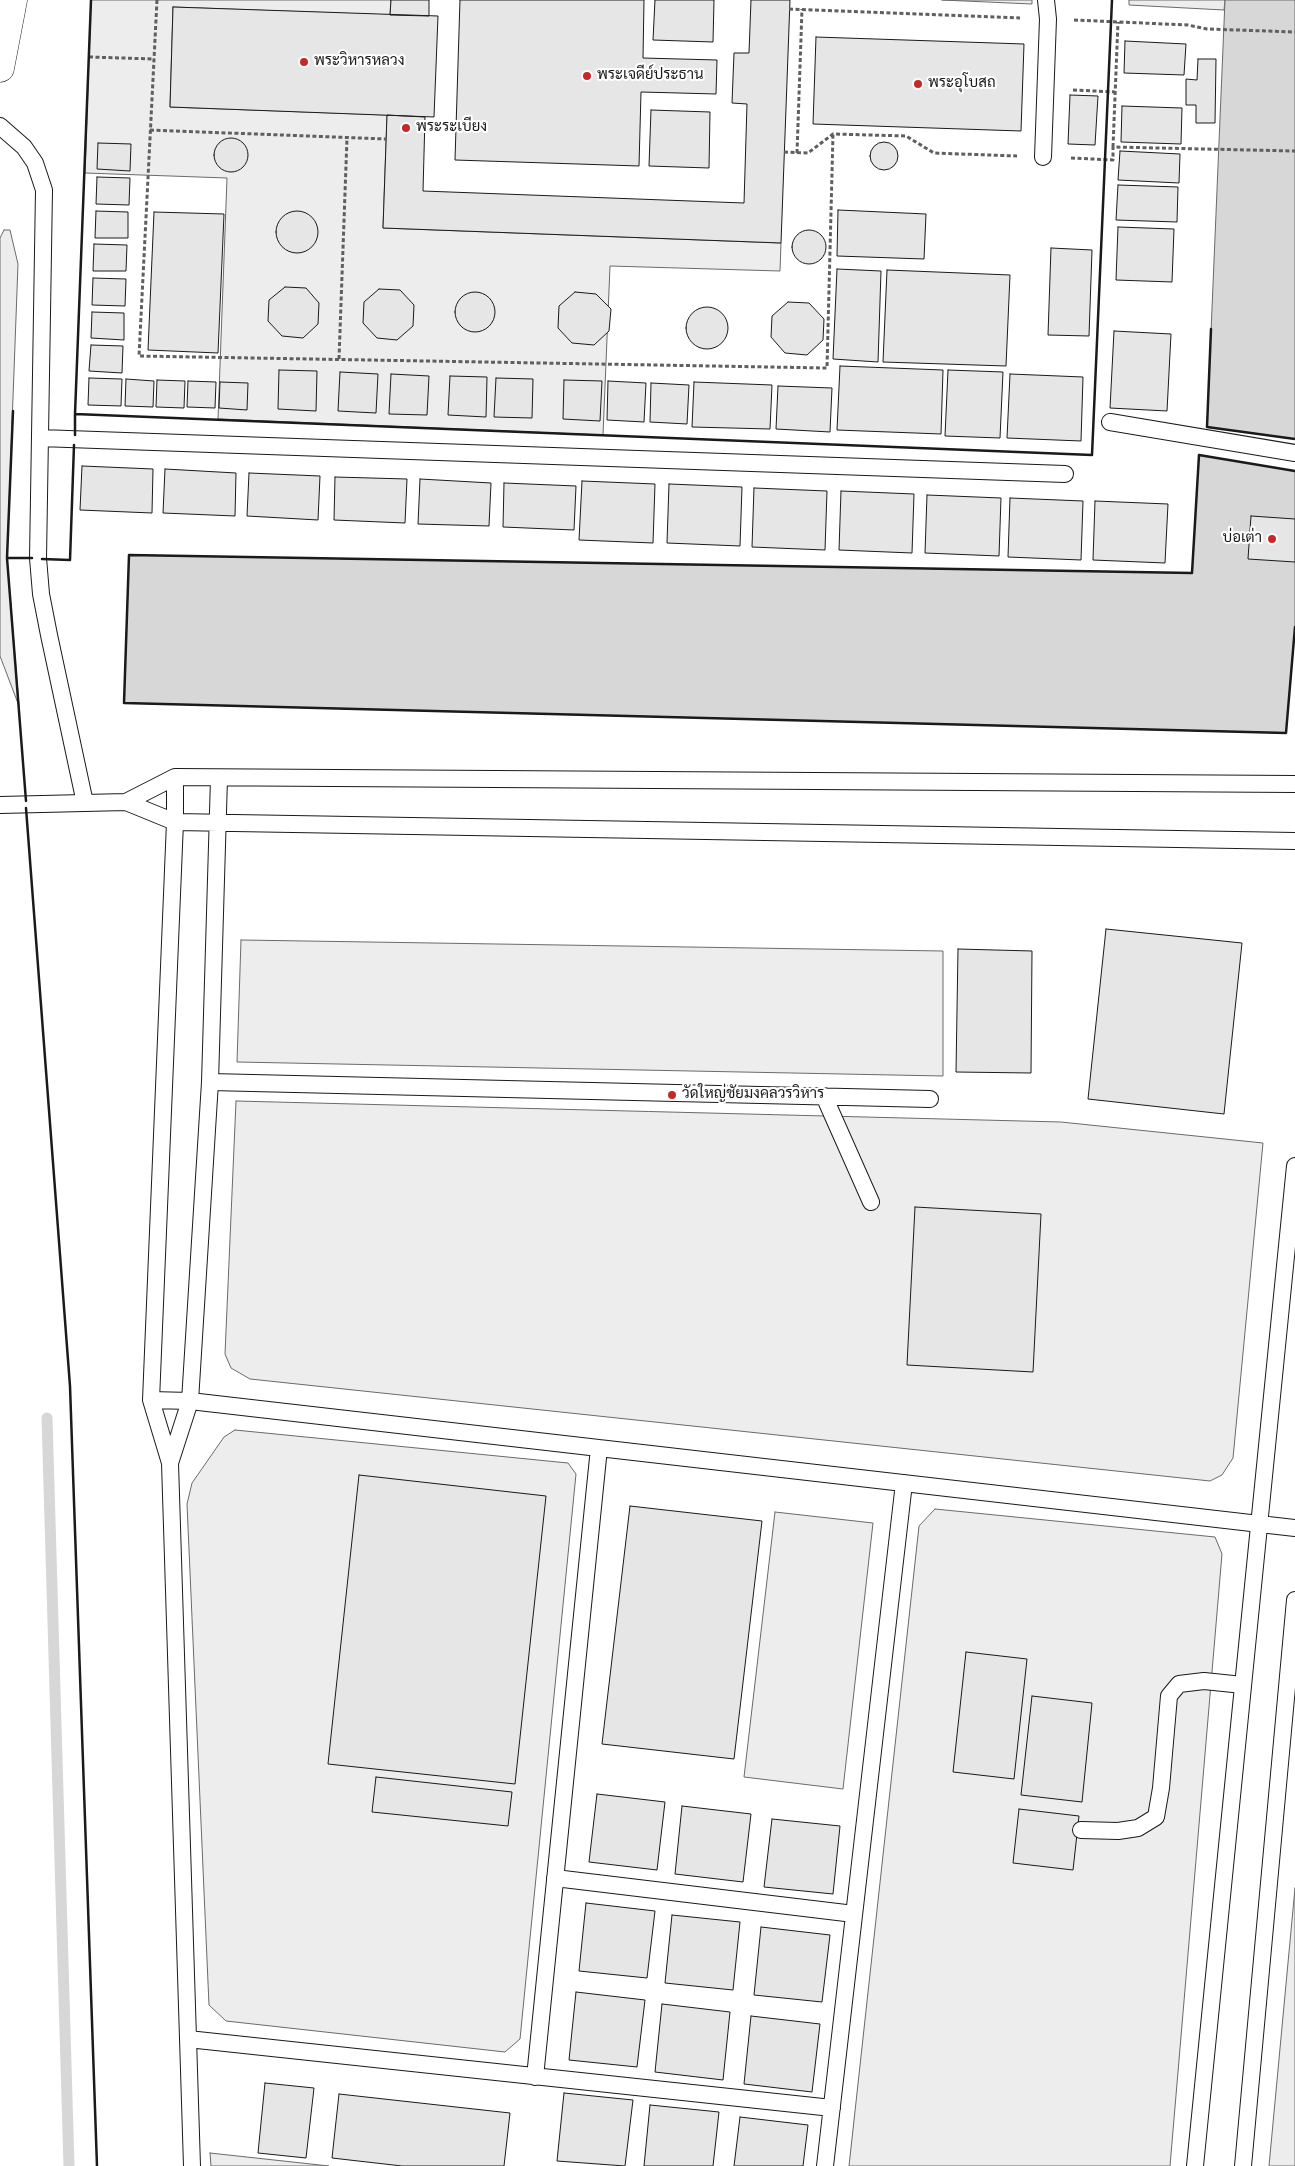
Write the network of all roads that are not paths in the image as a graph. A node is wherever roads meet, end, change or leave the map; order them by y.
1 (13, 0) edge
2 (1046, 0) edge
3 (0, 68) edge
4 (0, 126) edge
5 (1043, 157) road end
6 (1110, 422) dead end
7 (40, 438) junction
8 (1295, 453) edge
9 (1065, 474) dead end
10 (175, 777) junction
11 (219, 778) junction
12 (1295, 784) edge
13 (126, 802) junction
14 (85, 803) junction
15 (0, 805) edge
16 (175, 822) junction
17 (218, 823) junction
18 (1295, 841) edge
19 (210, 1082) junction
20 (824, 1096) junction
21 (930, 1098) dead end
22 (1295, 1166) edge
23 (871, 1202) dead end
24 (1290, 1265) edge
25 (151, 1400) junction
26 (190, 1401) junction
27 (599, 1448) junction
28 (170, 1463) junction
29 (904, 1483) junction
30 (1259, 1524) junction
31 (1295, 1528) edge
32 (1295, 1600) edge
33 (1243, 1685) junction
34 (1082, 1830) dead end
35 (555, 1878) junction
36 (854, 1914) junction
37 (188, 2040) junction
38 (535, 2076) junction
39 (832, 2108) junction
40 (192, 2166) edge
41 (825, 2166) edge
42 (1195, 2166) edge
43 (1243, 2166) edge

1 - 3 main road
2 - 5 lane
4 - 7 lane
6 - 8 lane
7 - 9 lane
7 - 14 lane
10 - 11 lane
10 - 13 lane
10 - 16 lane
11 - 12 lane
11 - 17 lane
13 - 14 lane
13 - 16 lane
14 - 15 lane
16 - 17 lane
16 - 25 lane
17 - 18 lane
17 - 19 lane
19 - 20 lane
19 - 26 lane
20 - 21 lane
20 - 23 lane
22 - 24 lane
24 - 30 lane
25 - 26 lane
25 - 28 lane
26 - 27 lane
26 - 28 lane
27 - 29 lane
27 - 35 lane
28 - 37 lane
29 - 30 lane
29 - 36 lane
30 - 31 lane
30 - 33 lane
32 - 43 lane
33 - 34 lane
33 - 42 lane
35 - 36 lane
35 - 38 lane
36 - 39 lane
37 - 38 lane
37 - 40 lane
38 - 39 lane
39 - 41 lane

